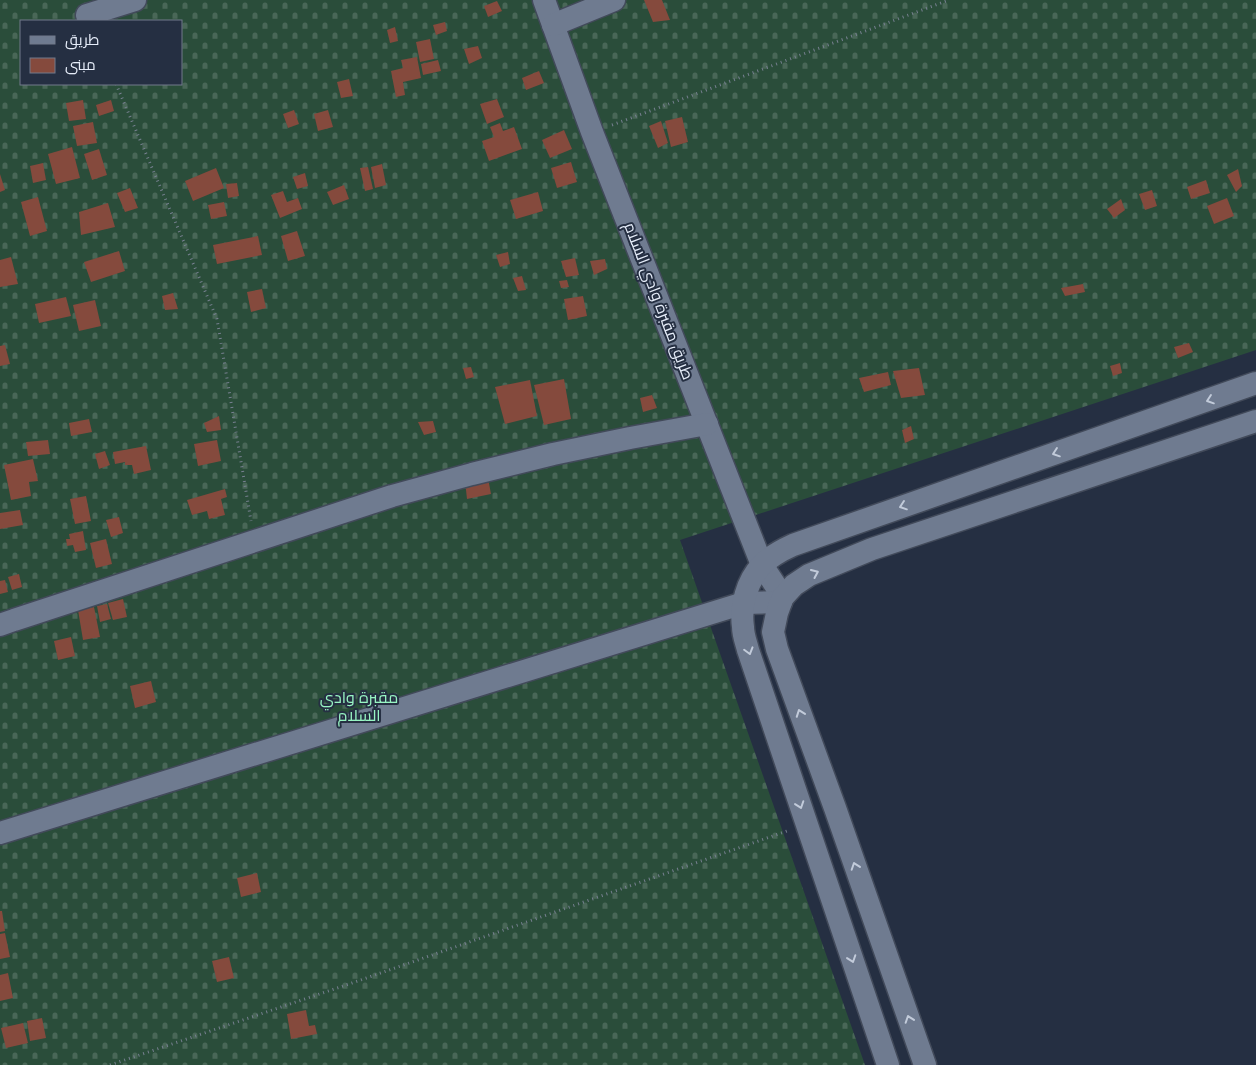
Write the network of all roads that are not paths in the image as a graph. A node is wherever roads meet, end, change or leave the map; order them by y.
1 (135, 0) edge
2 (544, 0) edge
3 (614, 0) edge
4 (87, 15) dead end
5 (553, 25) junction
6 (1256, 384) edge
7 (1256, 421) edge
8 (707, 424) junction
9 (762, 565) junction
10 (782, 600) junction
11 (744, 603) junction
12 (0, 625) edge
13 (0, 833) edge
14 (888, 1065) edge
15 (925, 1065) edge

1 - 4 street
2 - 5 street, طريق مقبرة وادي السلام
3 - 5 street
5 - 8 street, طريق مقبرة وادي السلام
6 -> 9 street
10 -> 7 street
8 - 9 street, طريق مقبرة وادي السلام
8 - 12 street
9 - 10 street, طريق مقبرة وادي السلام
9 - 11 street
10 - 11 street
15 -> 10 street
11 - 13 street
11 -> 14 street

